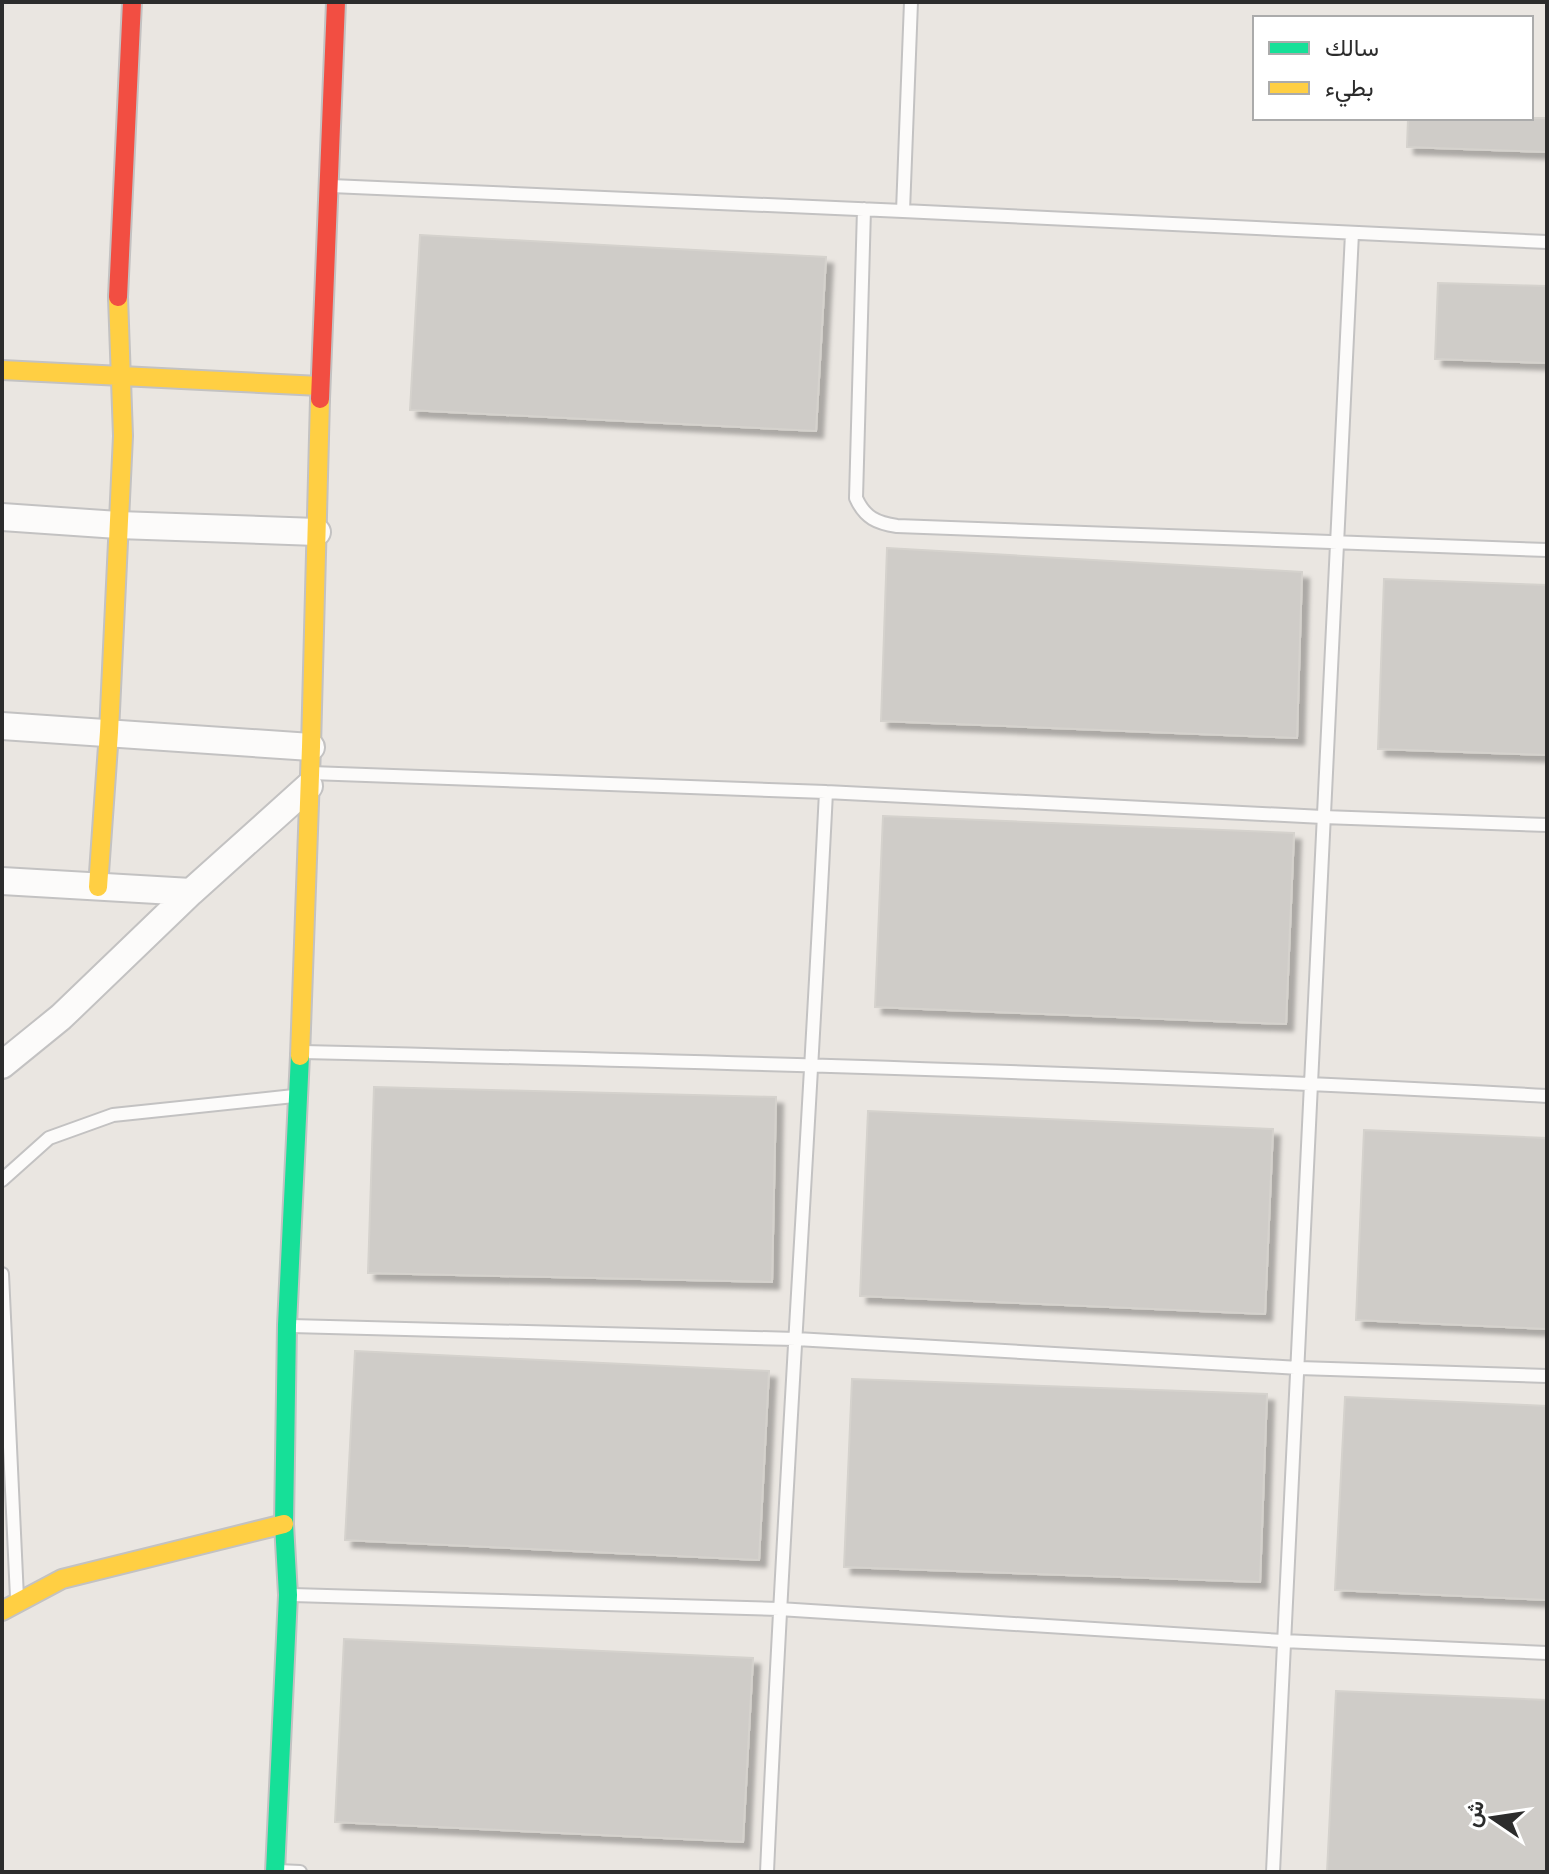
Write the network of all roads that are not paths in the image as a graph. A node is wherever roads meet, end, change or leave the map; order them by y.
1 (132, 2) edge
2 (336, 2) edge
3 (911, 2) edge
4 (328, 186) junction
5 (864, 209) junction
6 (903, 211) junction
7 (1352, 233) junction
8 (1547, 242) edge
9 (2, 370) edge
10 (122, 375) junction
11 (320, 386) junction
12 (2, 517) edge
13 (118, 525) junction
14 (317, 532) junction
15 (1337, 542) junction
16 (1547, 550) edge
17 (2, 726) edge
18 (109, 732) junction
19 (311, 747) junction
20 (309, 780) junction
21 (826, 792) junction
22 (1323, 817) junction
23 (1547, 825) edge
24 (2, 881) edge
25 (98, 887) junction
26 (191, 892) junction
27 (300, 1052) junction
28 (812, 1064) junction
29 (2, 1065) edge
30 (1312, 1083) junction
31 (297, 1096) junction
32 (1547, 1096) edge
33 (2, 1180) edge
34 (2, 1274) edge
35 (287, 1325) junction
36 (796, 1339) junction
37 (4, 1343) edge
38 (1299, 1368) junction
39 (1547, 1376) edge
40 (284, 1524) junction
41 (288, 1595) junction
42 (10, 1606) edge
43 (779, 1609) junction
44 (1283, 1641) junction
45 (1547, 1653) edge
46 (275, 1871) edge
47 (300, 1872) edge
48 (767, 1872) edge
49 (1273, 1872) edge

1 - 10 street
2 - 4 street
3 - 6 lane
4 - 5 lane
4 - 11 street
5 - 6 lane
5 - 15 lane
6 - 7 lane
7 - 8 lane
7 - 15 lane
9 - 10 street
10 - 11 street
10 - 13 street
11 - 14 street
12 - 13 street
13 - 14 street
13 - 18 street
14 - 19 street
15 - 16 lane
15 - 22 lane
17 - 18 street
18 - 19 street
18 - 25 street
19 - 20 street
20 - 21 lane
20 - 26 street
20 - 27 street
21 - 22 lane
21 - 28 lane
22 - 23 lane
22 - 30 lane
24 - 25 street
25 - 26 street
26 - 29 street
27 - 28 lane
27 - 31 street
28 - 30 lane
28 - 36 lane
30 - 32 lane
30 - 38 lane
31 - 33 lane
31 - 35 street
34 - 37 lane
35 - 36 lane
35 - 40 street
36 - 38 lane
36 - 43 lane
37 - 42 lane
38 - 39 lane
38 - 44 lane
40 - 41 street
40 - 42 street
41 - 43 lane
41 - 46 street
43 - 44 lane
43 - 48 lane
44 - 45 lane
44 - 49 lane
46 - 47 lane

